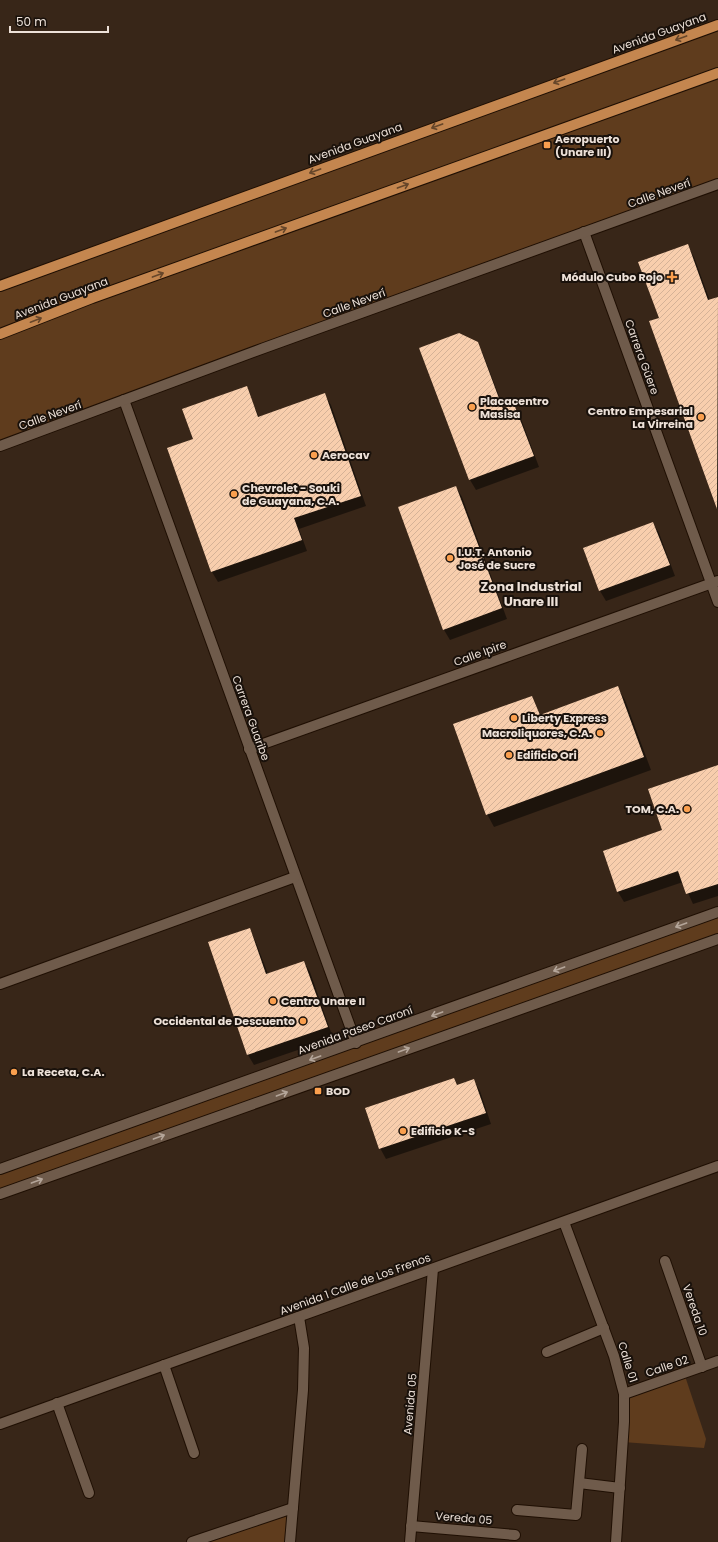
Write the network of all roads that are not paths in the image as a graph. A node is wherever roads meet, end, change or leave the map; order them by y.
1 (718, 25) edge
2 (718, 73) edge
3 (718, 184) edge
4 (584, 232) junction
5 (0, 286) edge
6 (0, 334) edge
7 (124, 400) junction
8 (0, 446) edge
9 (715, 582) edge
10 (718, 602) edge
11 (250, 749) junction
12 (295, 877) junction
13 (718, 912) edge
14 (718, 939) edge
15 (0, 984) edge
16 (356, 1043) junction
17 (718, 1166) edge
18 (0, 1169) edge
19 (0, 1194) edge
20 (564, 1222) junction
21 (665, 1261) dead end
22 (433, 1269) junction
23 (299, 1317) junction
24 (604, 1328) junction
25 (547, 1352) dead end
26 (718, 1361) edge
27 (164, 1365) junction
28 (702, 1367) junction
29 (624, 1394) junction
30 (57, 1403) junction
31 (0, 1424) edge
32 (582, 1449) dead end
33 (194, 1453) dead end
34 (579, 1483) junction
35 (620, 1488) junction
36 (89, 1493) dead end
37 (293, 1508) junction
38 (518, 1510) dead end
39 (411, 1526) junction
40 (515, 1535) dead end
41 (192, 1542) edge
42 (290, 1542) edge
43 (410, 1542) edge
44 (616, 1542) edge

1 -> 5 main road, Avenida Guayana
6 -> 2 main road, Avenida Guayana
3 - 4 street, Calle Neverí
4 - 7 street, Calle Neverí
4 - 9 street, Carrera Güere
7 - 8 street, Calle Neverí
7 - 11 street, Carrera Guaribe
9 - 10 street, Carrera Güere
9 - 11 street, Calle Ipire
11 - 12 street, Carrera Guaribe
12 - 15 street
12 - 16 street, Carrera Guaribe
13 -> 16 street, Avenida Paseo Caroní
19 -> 14 street
16 -> 18 street, Avenida Paseo Caroní
17 - 20 street, Avenida 1 Calle de Los Frenos
20 - 22 street, Avenida 1 Calle de Los Frenos
20 - 24 street, Calle 01
21 - 28 street, Vereda 10
22 - 23 street, Avenida 1 Calle de Los Frenos
22 - 39 street, Avenida 05
23 - 27 street, Avenida 1 Calle de Los Frenos
23 - 37 street
24 - 25 street
24 - 29 street, Calle 01
26 - 28 street, Calle 02
27 - 30 street, Avenida 1 Calle de Los Frenos
27 - 33 street
28 - 29 street, Calle 02
29 - 35 street, Calle 01
30 - 31 street, Avenida 1 Calle de Los Frenos
30 - 36 street
32 - 34 street
34 - 35 street
34 - 38 street
35 - 44 street, Calle 01
37 - 41 street
37 - 42 street
39 - 40 street, Vereda 05
39 - 43 street, Avenida 05

